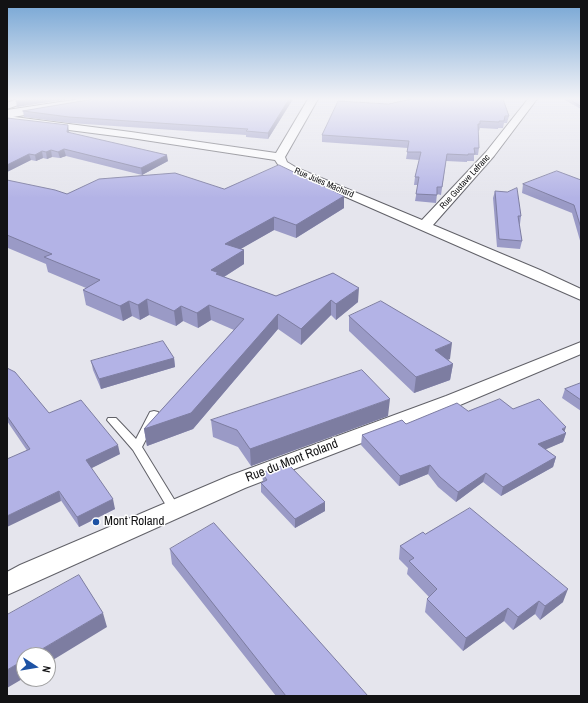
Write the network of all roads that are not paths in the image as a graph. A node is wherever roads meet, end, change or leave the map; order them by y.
1 (106, 132) edge
2 (294, 132) edge
3 (507, 132) edge
4 (279, 157) junction
5 (423, 225) junction
6 (581, 295) edge
7 (581, 347) edge
8 (154, 414) dead end
9 (112, 420) dead end
10 (137, 447) junction
11 (174, 509) junction
12 (7, 584) edge

1 - 4 street
2 - 4 street
3 - 5 street, Rue Gustave Lefranc
4 - 5 street, Rue Jules Machard
5 - 6 street, Rue Jules Machard
7 - 11 street, Rue du Mont Roland
8 - 10 lane
9 - 10 lane
10 - 11 lane
11 - 12 street, Rue du Mont Roland

